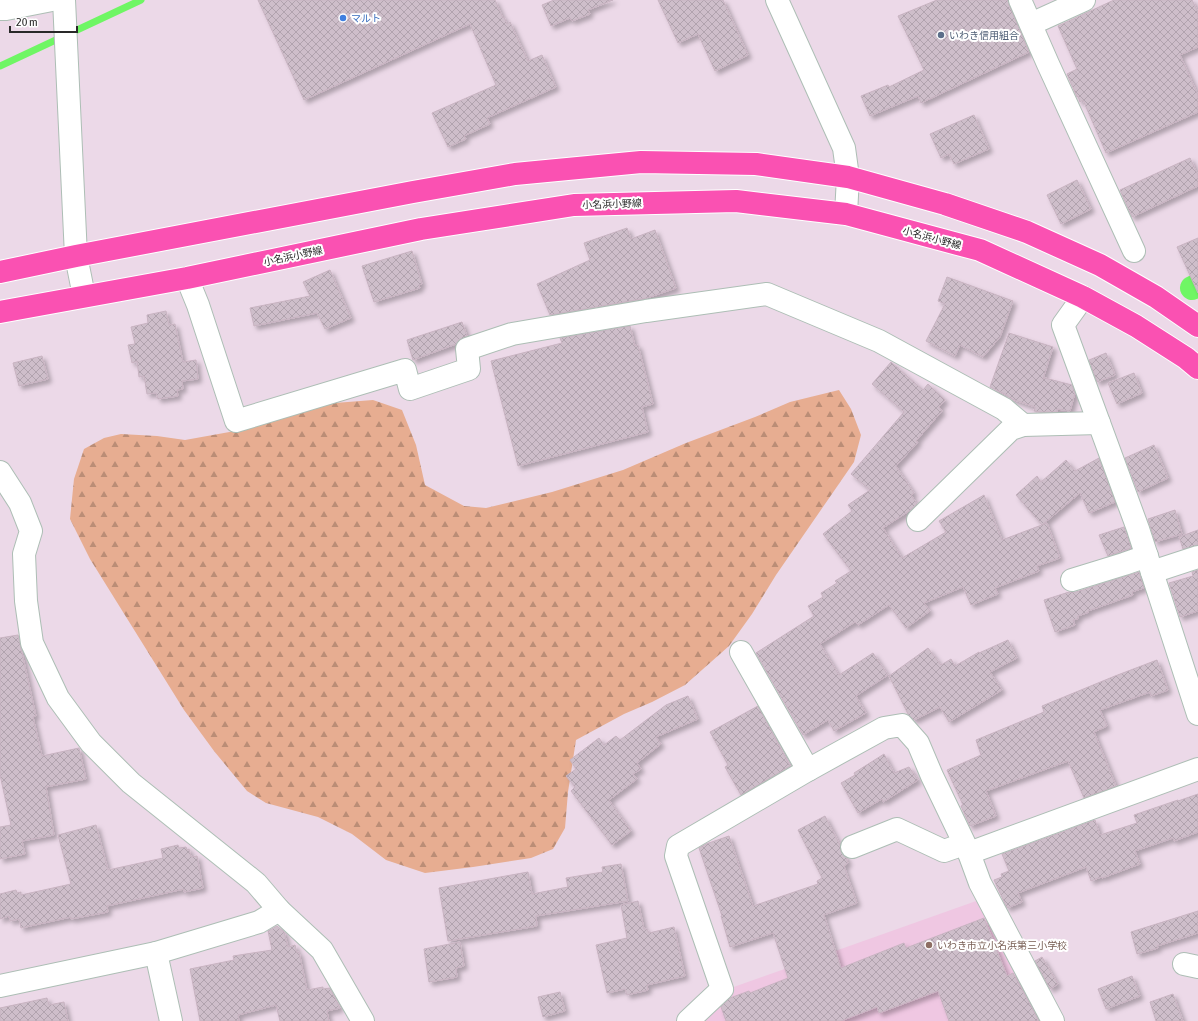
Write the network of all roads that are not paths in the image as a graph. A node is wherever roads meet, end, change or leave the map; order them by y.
1 (52, 0) edge
2 (64, 0) edge
3 (777, 0) edge
4 (1020, 0) edge
5 (1084, 0) edge
6 (0, 9) edge
7 (1031, 24) junction
8 (848, 177) junction
9 (846, 214) junction
10 (1134, 251) dead end
11 (76, 256) junction
12 (0, 272) edge
13 (186, 278) junction
14 (84, 296) junction
15 (1083, 297) junction
16 (0, 312) edge
17 (1198, 326) edge
18 (1198, 368) edge
19 (1099, 423) junction
20 (1023, 425) junction
21 (0, 472) edge
22 (918, 520) dead end
23 (1198, 557) edge
24 (1149, 564) junction
25 (1072, 580) dead end
26 (741, 652) dead end
27 (1198, 714) edge
28 (1198, 769) edge
29 (808, 770) junction
30 (852, 847) dead end
31 (966, 848) junction
32 (279, 910) junction
33 (156, 953) junction
34 (0, 986) edge
35 (171, 1021) edge
36 (363, 1021) edge
37 (688, 1021) edge
38 (1053, 1021) edge

1 - 6 street
2 - 11 street
3 - 8 street
4 - 7 street
5 - 7 street
7 - 10 street
8 - 9 street
8 - 11 main road
8 - 17 main road
9 - 13 main road, 小名浜小野線
9 - 15 main road, 小名浜小野線
11 - 12 main road
11 - 14 street
13 - 14 main road, 小名浜小野線
13 - 20 street
14 - 16 main road, 小名浜小野線
15 - 18 main road, 小名浜小野線
15 - 19 street
19 - 20 street
19 - 24 street
20 - 22 street
21 - 32 street
23 - 24 street
24 - 25 street
24 - 27 street
26 - 29 street
28 - 31 street
29 - 31 street
29 - 37 street
30 - 31 street
31 - 38 street
32 - 33 street
32 - 36 street
33 - 34 street
33 - 35 street

